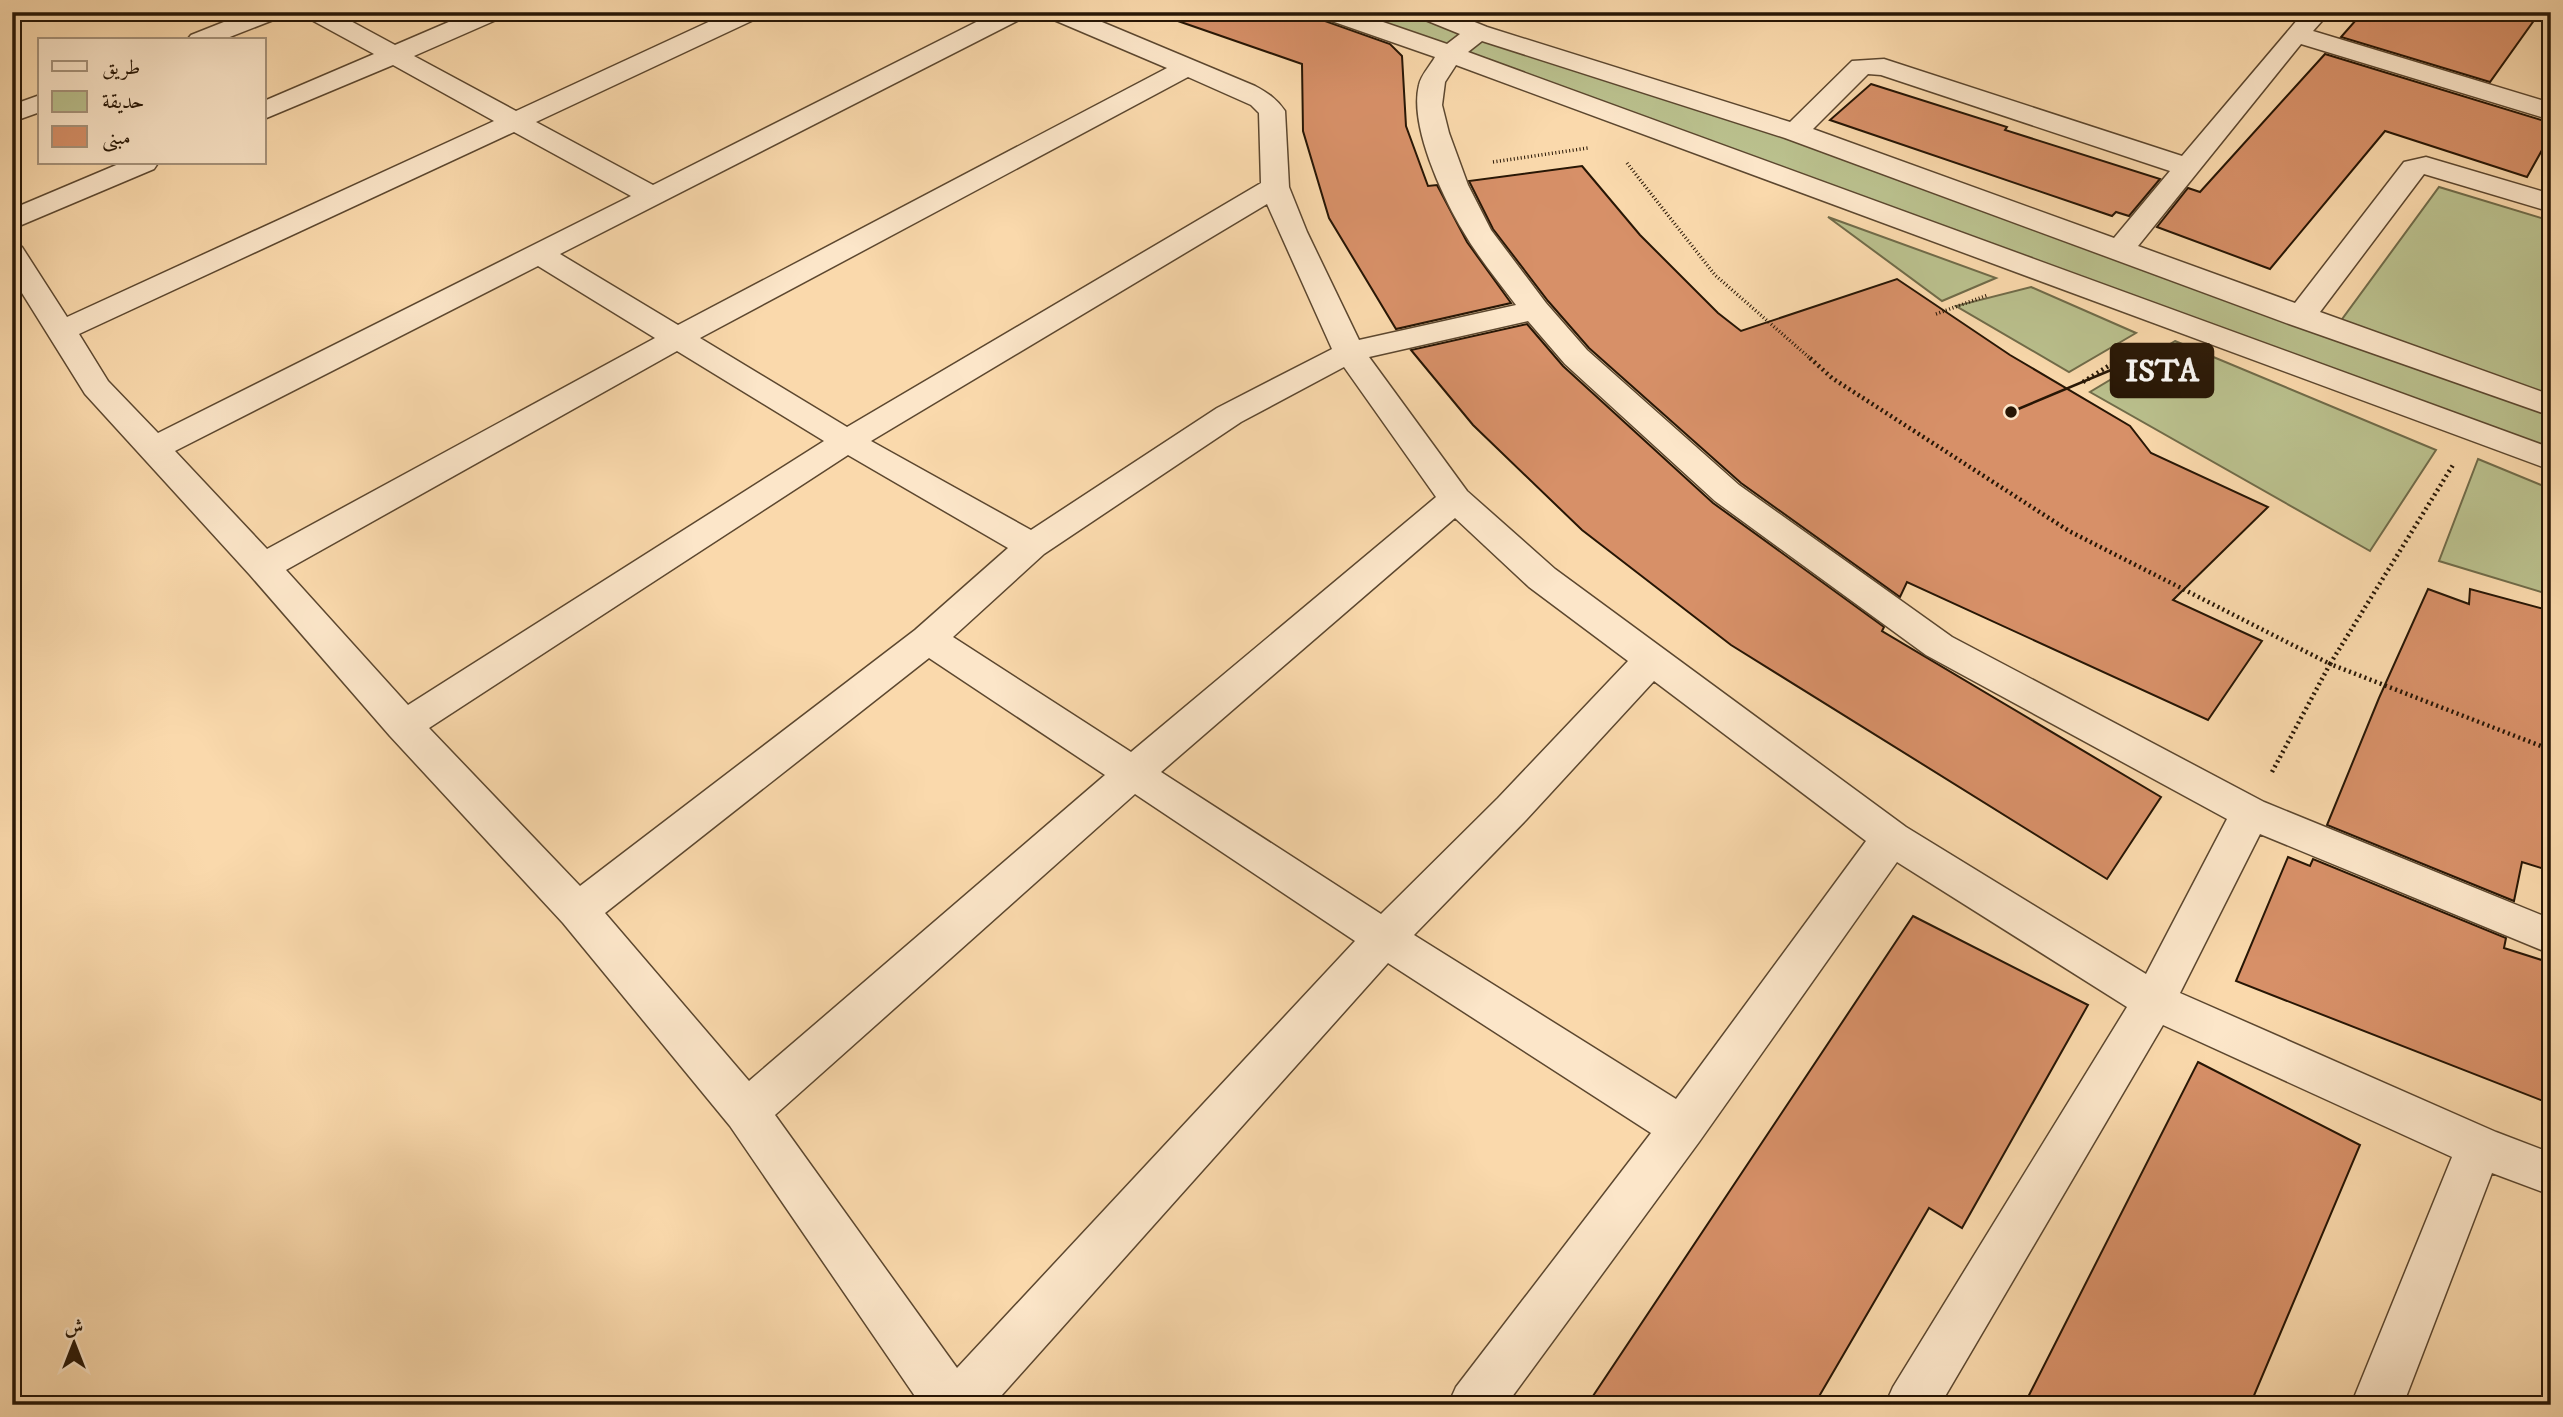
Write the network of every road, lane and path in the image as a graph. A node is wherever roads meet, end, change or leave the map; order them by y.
1 (272, 12) edge
2 (316, 12) edge
3 (495, 12) edge
4 (751, 12) edge
5 (1016, 12) edge
6 (1056, 12) edge
7 (1329, 12) edge
8 (1427, 12) edge
9 (2318, 12) edge
10 (1478, 32) junction
11 (2296, 34) junction
12 (205, 38) edge
13 (1450, 54) junction
14 (394, 55) junction
15 (1186, 68) junction
16 (38, 104) edge
17 (266, 110) edge
18 (2551, 112) edge
19 (12, 114) edge
20 (514, 121) junction
21 (1795, 132) junction
22 (1599, 147) dead end
23 (1620, 156) dead end
24 (142, 164) edge
25 (2187, 167) junction
26 (1447, 169) junction
27 (1275, 187) junction
28 (652, 197) junction
29 (2551, 202) edge
30 (12, 220) edge
31 (2119, 251) junction
32 (12, 253) edge
33 (539, 254) junction
34 (1535, 310) junction
35 (2300, 317) junction
36 (2181, 323) junction
37 (61, 331) junction
38 (677, 338) junction
39 (1349, 352) junction
40 (2083, 382) dead end
41 (2551, 406) edge
42 (2474, 431) junction
43 (847, 441) junction
44 (153, 449) junction
45 (2551, 460) edge
46 (1455, 499) junction
47 (1032, 546) junction
48 (263, 566) junction
49 (928, 639) junction
50 (1651, 661) junction
51 (2330, 664) junction
52 (404, 726) junction
53 (2551, 750) edge
54 (1133, 773) junction
55 (2250, 813) junction
56 (1891, 838) junction
57 (578, 911) junction
58 (2551, 937) edge
59 (1384, 938) junction
60 (2154, 1001) junction
61 (746, 1112) junction
62 (1682, 1128) junction
63 (2479, 1147) junction
64 (2551, 1174) edge
65 (952, 1405) edge
66 (958, 1405) edge
67 (1474, 1405) edge
68 (1911, 1405) edge
69 (2377, 1405) edge

1 - 12 street
2 - 14 street
3 - 14 street
4 - 20 street
5 - 28 street
6 - 15 street
7 - 13 street
8 - 10 street
9 - 11 street
10 - 13 street
10 - 21 street
11 - 18 street
11 - 25 street
13 - 26 street
13 - 36 street
14 - 17 street
14 - 20 street
15 - 27 street
15 - 38 street
16 - 19 street
20 - 28 street
20 - 37 street
21 - 25 street
21 - 31 street
22 - 26 path
23 - 51 path
24 - 30 street
25 - 31 street
26 - 34 street
27 - 39 street
27 - 43 street
28 - 33 street
29 - 35 street
31 - 35 street
32 - 37 street
33 - 38 street
33 - 44 street
34 - 39 street
34 - 55 street
35 - 41 street
36 - 40 path
36 - 42 street
37 - 44 street
38 - 43 street
38 - 48 street
39 - 46 street
39 - 47 street
42 - 45 street
42 - 51 path
43 - 47 street
43 - 52 street
44 - 48 street
46 - 50 street
46 - 54 street
47 - 49 street
48 - 52 street
49 - 54 street
49 - 57 street
50 - 56 street
50 - 59 street
51 - 53 path
51 - 55 path
52 - 57 street
54 - 59 street
54 - 61 street
55 - 58 street
55 - 60 street
56 - 60 street
56 - 62 street
57 - 61 street
59 - 62 street
59 - 66 street
60 - 63 street
60 - 68 street
61 - 65 street
62 - 67 street
63 - 64 street
63 - 69 street

